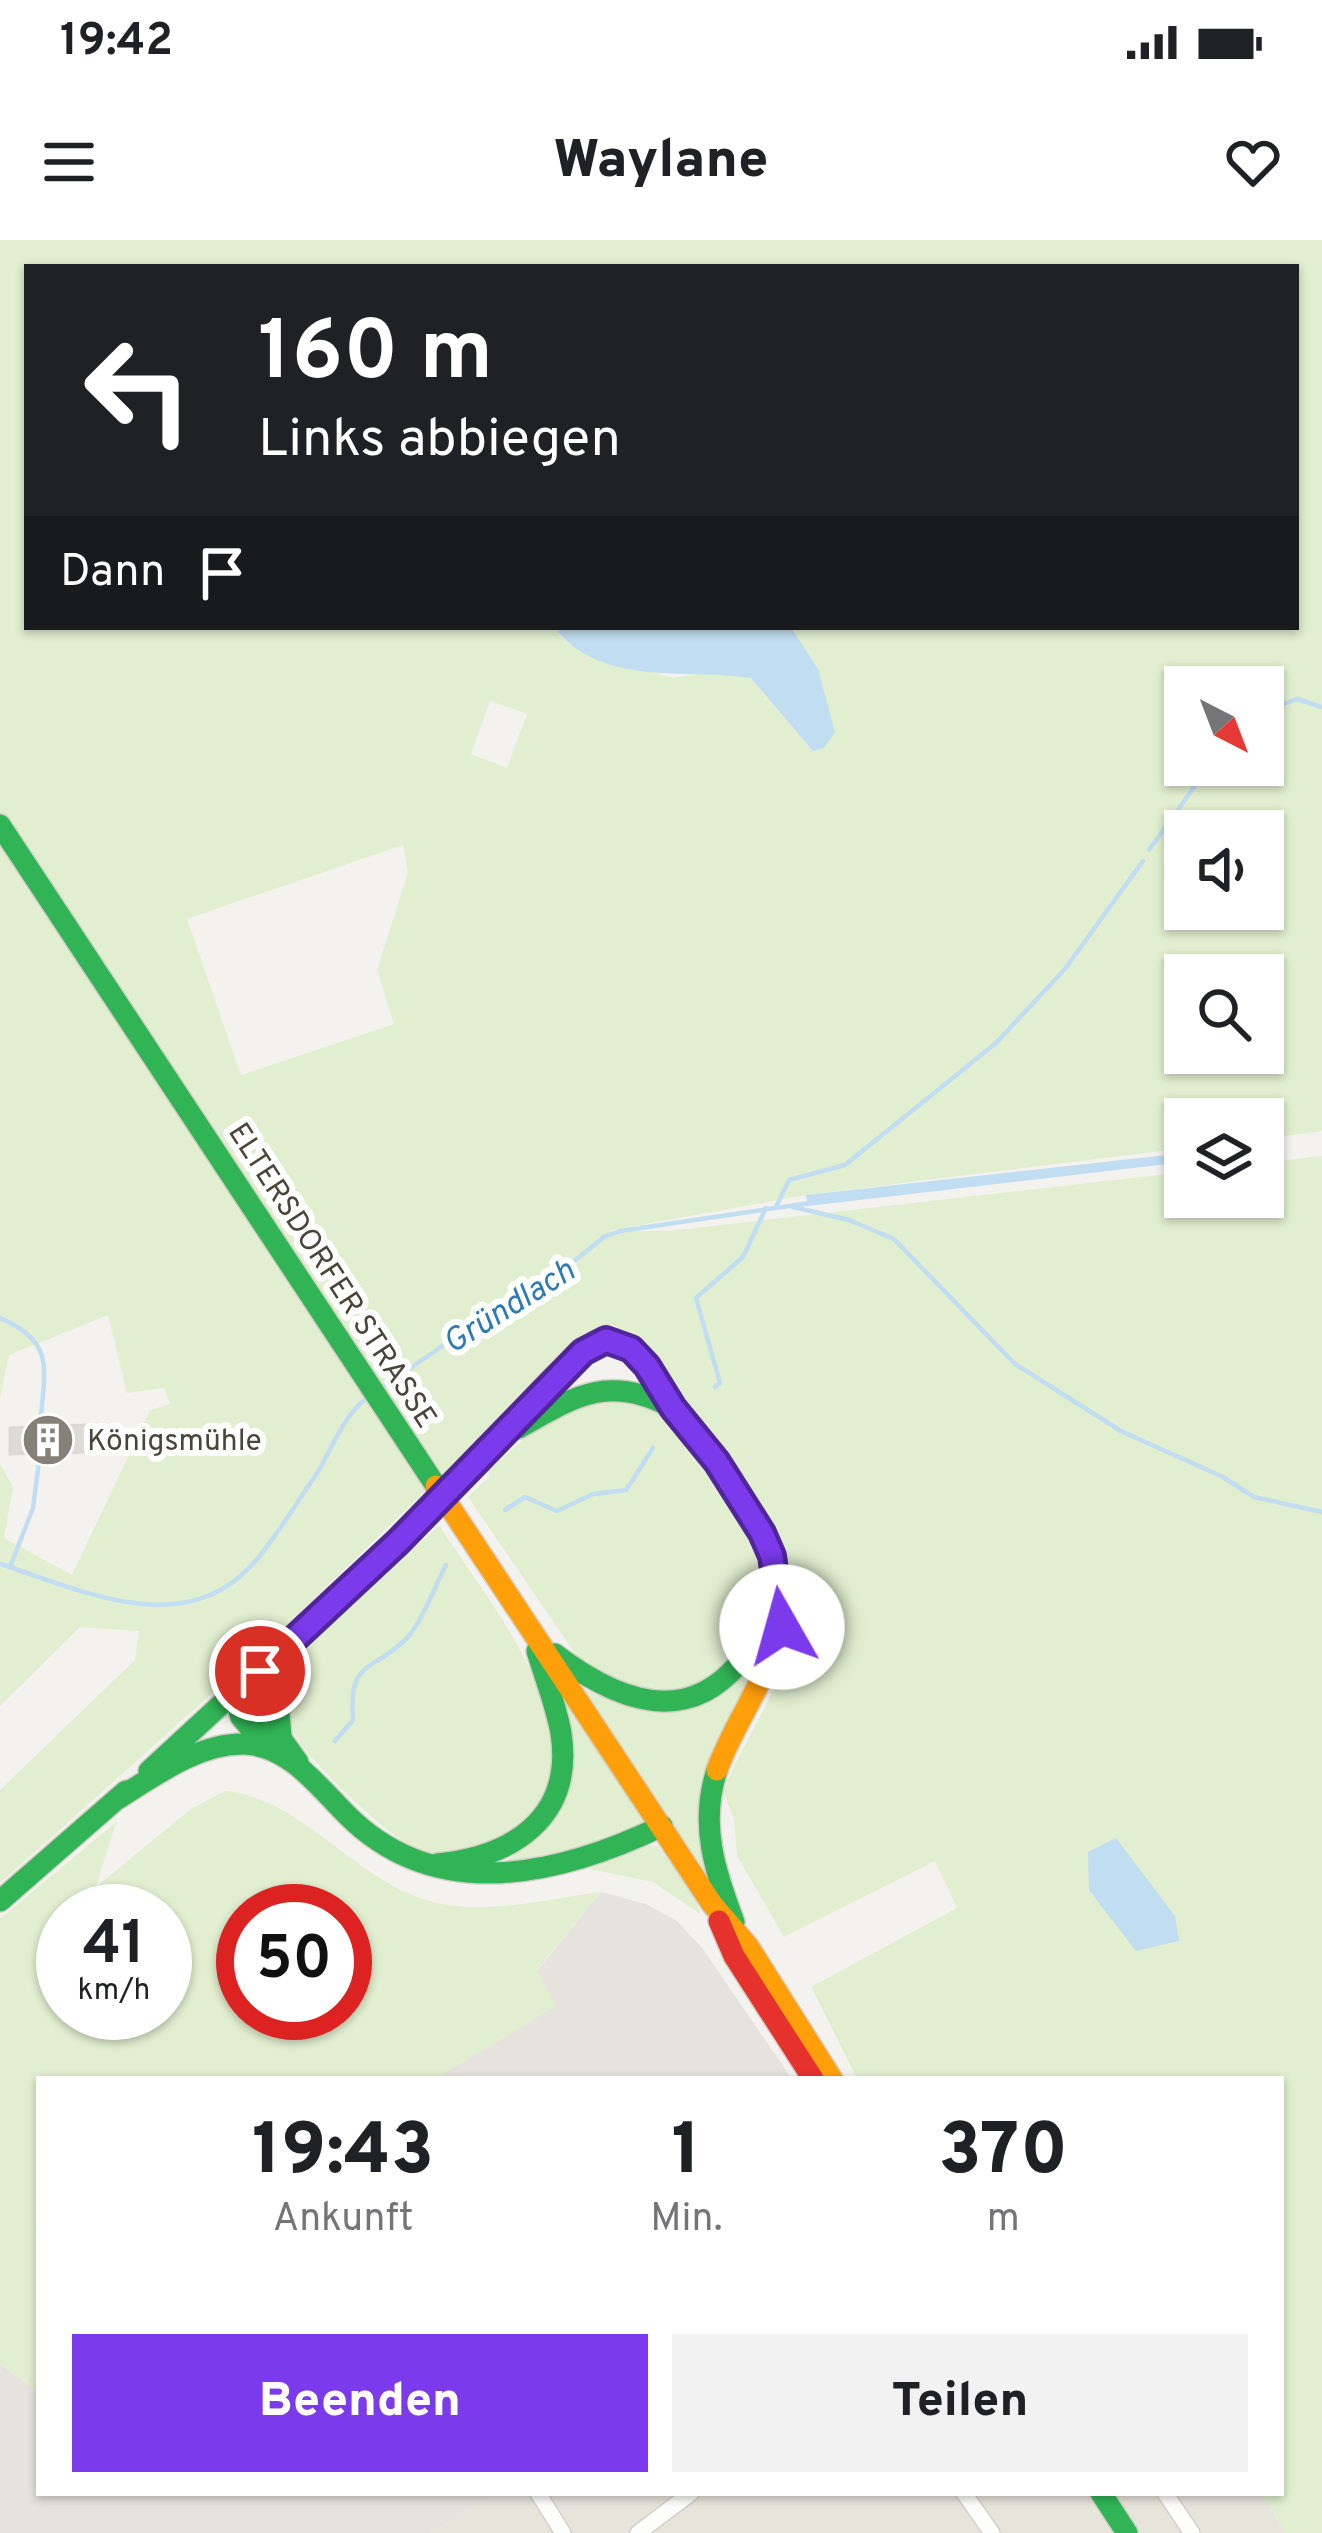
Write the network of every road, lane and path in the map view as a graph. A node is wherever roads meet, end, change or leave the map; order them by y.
1 (0, 825) edge
2 (673, 1408) junction
3 (502, 1438) junction
4 (778, 1598) junction
5 (532, 1633) junction
6 (286, 1648) junction
7 (234, 1695) junction
8 (274, 1742) junction
9 (119, 1798) junction
10 (662, 1826) junction
11 (425, 1865) junction
12 (0, 1901) edge
13 (712, 1904) junction
14 (738, 1934) junction
15 (811, 2076) edge
16 (830, 2076) edge
17 (540, 2496) edge
18 (688, 2496) edge
19 (966, 2496) edge
20 (1103, 2496) edge
21 (1167, 2496) edge
22 (563, 2533) edge
23 (638, 2533) edge
24 (992, 2533) edge
25 (1127, 2533) edge
26 (1192, 2533) edge

1 - 5 main road, ELTERSDORFER STRASSE
2 - 3 main road
2 - 3 main road
2 - 4 main road
3 - 6 main road, bridge
4 - 5 main road
4 - 14 main road
5 - 10 main road, ELTERSDORFER STRASSE
5 - 11 main road
6 - 7 main road
6 - 8 main road
7 - 8 main road
7 - 9 main road
8 - 9 main road
8 - 11 main road
9 - 12 main road
10 - 11 main road
10 - 13 main road, ELTERSDORFER STRASSE
13 - 14 main road, ELTERSDORFER STRASSE
13 - 15 main road, ELTERSDORFER STRASSE
14 - 16 main road, ELTERSDORFER STRASSE
17 - 22 street
18 - 23 street
19 - 24 street
20 - 25 main road
21 - 26 street

